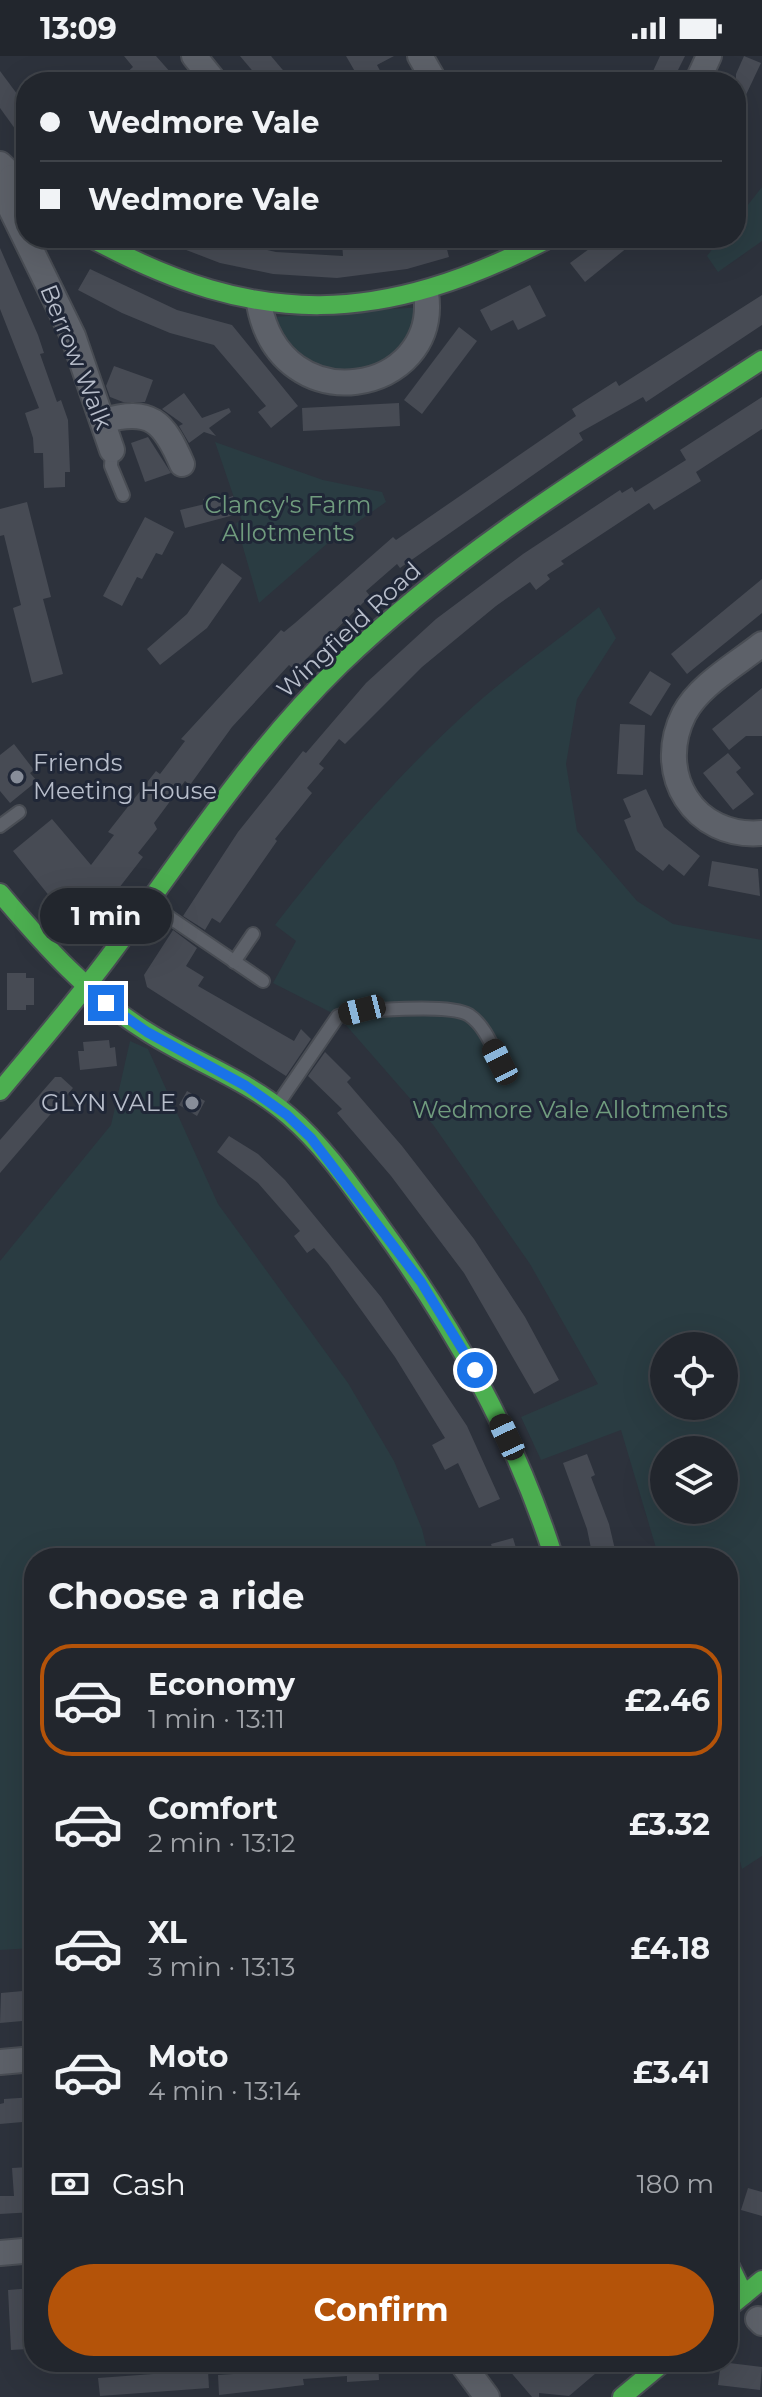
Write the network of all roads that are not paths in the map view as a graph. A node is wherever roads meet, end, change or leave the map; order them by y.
1 (194, 56) edge
2 (207, 72) edge
3 (13, 177) edge
4 (16, 219) edge
5 (30, 248) edge
6 (107, 248) edge
7 (518, 248) edge
8 (426, 293) junction
9 (259, 304) junction
10 (762, 360) edge
11 (103, 421) junction
12 (112, 450) joint
13 (182, 464) dead end
14 (123, 495) dead end
15 (762, 644) edge
16 (19, 812) dead end
17 (0, 826) edge
18 (762, 833) edge
19 (0, 893) edge
20 (148, 903) junction
21 (253, 934) dead end
22 (234, 962) junction
23 (263, 981) dead end
24 (86, 988) junction
25 (500, 1062) dead end
26 (0, 1091) edge
27 (276, 1107) junction
28 (551, 1548) edge
29 (24, 2060) edge
30 (0, 2062) edge
31 (24, 2251) edge
32 (0, 2253) edge
33 (762, 2280) edge
34 (738, 2283) edge
35 (744, 2295) junction
36 (738, 2300) edge
37 (468, 2372) edge
38 (652, 2372) edge
39 (487, 2397) edge
40 (622, 2397) edge

1 - 2 street
3 - 4 street, Berrow Walk
5 - 11 street, Berrow Walk
6 - 9 street
7 - 8 street
8 - 9 street
8 - 9 street
10 - 20 street, Wingfield Road
11 - 12 street, Berrow Walk
11 - 13 street
12 - 14 lane
15 - 18 street
16 - 17 lane
19 - 24 street
20 - 22 lane
20 - 24 street, Wingfield Road
21 - 22 lane
22 - 23 lane
24 - 26 street
24 - 27 street
25 - 27 lane
27 - 28 street
29 - 30 street
31 - 32 street
33 - 35 street
34 - 35 street
35 - 36 street
37 - 39 street
38 - 40 street

